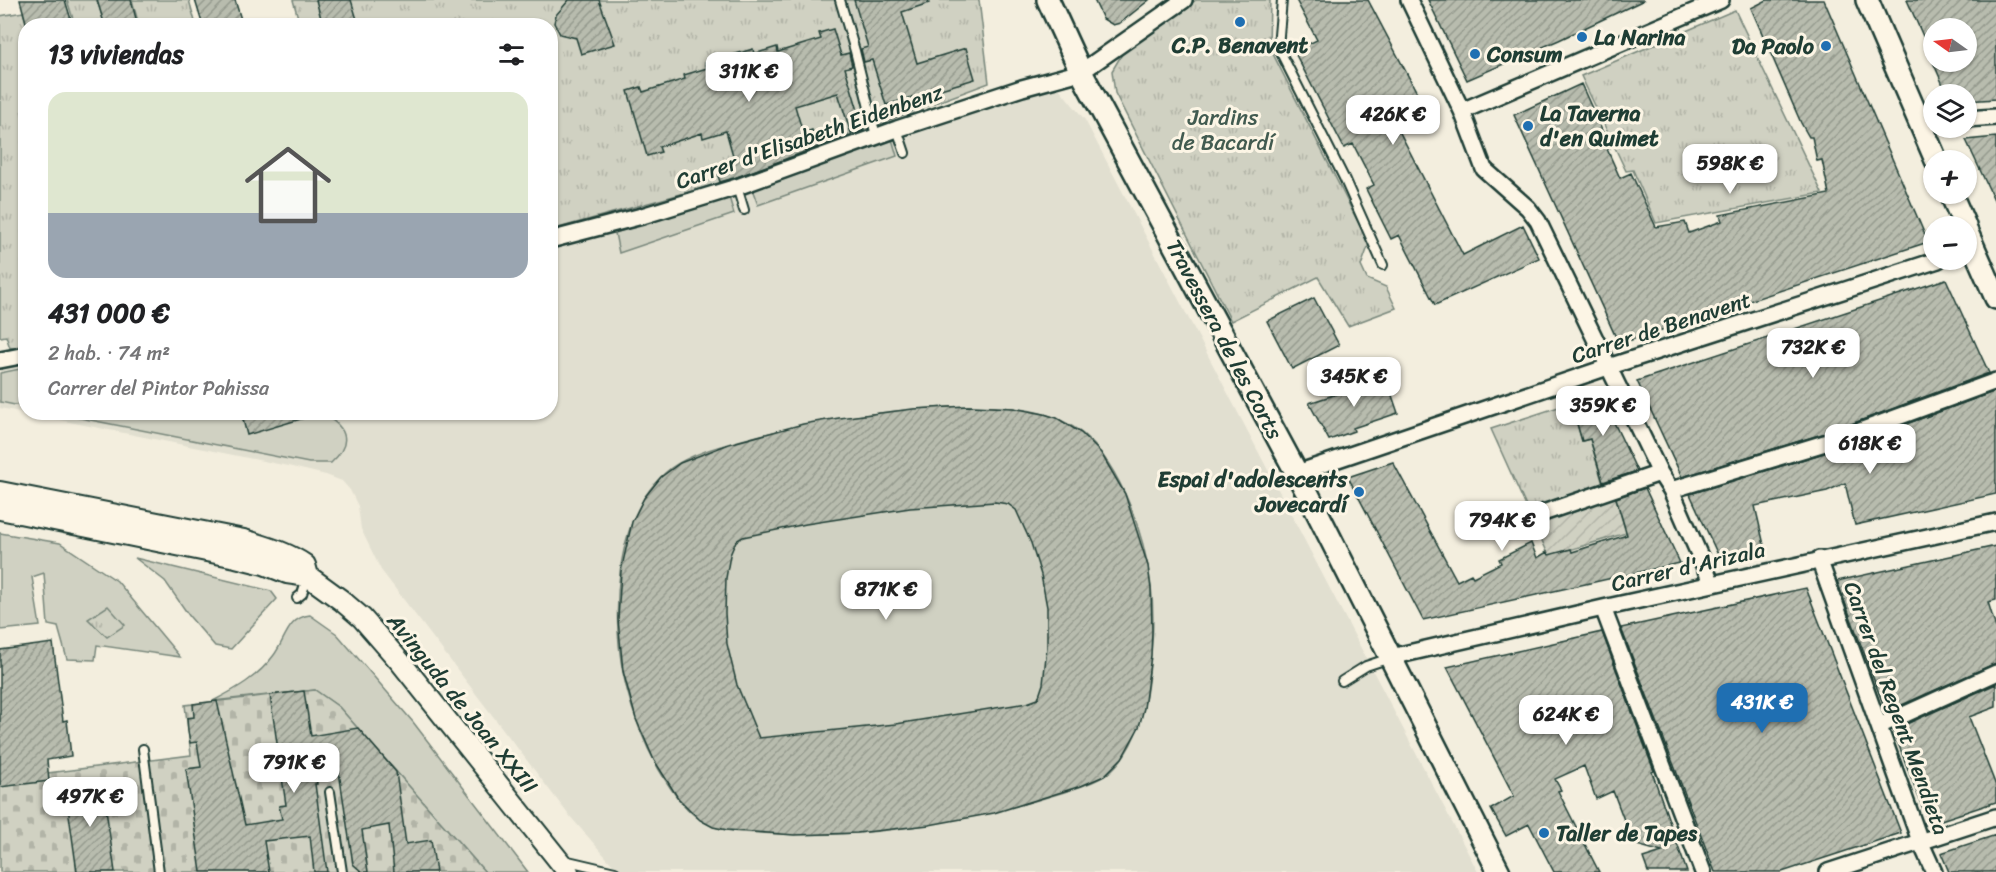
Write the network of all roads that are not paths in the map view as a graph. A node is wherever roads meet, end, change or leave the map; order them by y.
1 (840, 0) edge
2 (1048, 0) edge
3 (1184, 0) edge
4 (1282, 0) edge
5 (1409, 0) edge
6 (1721, 0) edge
7 (1867, 0) edge
8 (1081, 72) junction
9 (1462, 111) junction
10 (1923, 117) edge
11 (1996, 117) edge
12 (1977, 118) edge
13 (897, 129) junction
14 (876, 136) junction
15 (905, 153) dead end
16 (736, 187) junction
17 (744, 210) dead end
18 (558, 238) edge
19 (1977, 256) edge
20 (1383, 265) dead end
21 (1923, 265) edge
22 (1996, 298) edge
23 (18, 357) edge
24 (0, 360) edge
25 (1608, 367) junction
26 (1996, 381) edge
27 (1297, 473) junction
28 (1660, 473) junction
29 (1671, 490) junction
30 (0, 492) edge
31 (0, 509) edge
32 (1540, 514) dead end
33 (1996, 522) edge
34 (1819, 559) junction
35 (308, 576) junction
36 (1712, 584) junction
37 (297, 598) dead end
38 (1603, 608) junction
39 (1391, 657) junction
40 (1996, 673) edge
41 (1342, 681) dead end
42 (1879, 726) junction
43 (143, 749) dead end
44 (330, 792) dead end
45 (1996, 817) edge
46 (1920, 842) junction
47 (564, 866) edge
48 (159, 872) edge
49 (342, 872) edge
50 (615, 872) edge
51 (1499, 872) edge
52 (1703, 872) edge
53 (1828, 872) edge
54 (1934, 872) edge

1 - 14 lane
2 - 8 main road, Travessera de les Corts
3 - 8 street, Carrer d'Elisabeth Eidenbenz
4 - 20 lane
5 - 9 street
6 - 9 street
7 - 10 main road
8 - 13 street, Carrer d'Elisabeth Eidenbenz
8 - 27 main road, Travessera de les Corts
9 - 25 street
11 - 12 street
13 - 14 street, Carrer d'Elisabeth Eidenbenz
13 - 15 lane
14 - 16 street, Carrer d'Elisabeth Eidenbenz
16 - 17 lane
16 - 18 street, Carrer d'Elisabeth Eidenbenz
19 - 22 main road
21 - 25 street, Carrer de Benavent
23 - 24 street
25 - 27 street, Carrer de Benavent
25 - 28 street
26 - 29 street
27 - 39 main road, Travessera de les Corts
28 - 29 street
28 - 32 street
29 - 36 street
30 - 35 street, Avinguda de Joan XXIII
31 - 35 street, Avinguda de Joan XXIII
33 - 34 street, Carrer d'Arizala
34 - 36 street, Carrer d'Arizala
34 - 42 street, Carrer del Regent Mendieta
35 - 37 lane
35 - 47 street, Avinguda de Joan XXIII
36 - 38 street, Carrer d'Arizala
38 - 39 street, Carrer d'Arizala
38 - 52 street
39 - 41 lane
39 - 51 main road, Travessera de les Corts
40 - 42 street
42 - 46 street, Carrer del Regent Mendieta
43 - 48 lane
44 - 49 lane
45 - 46 street
46 - 53 street
46 - 54 street, Carrer del Regent Mendieta
47 - 50 lane

